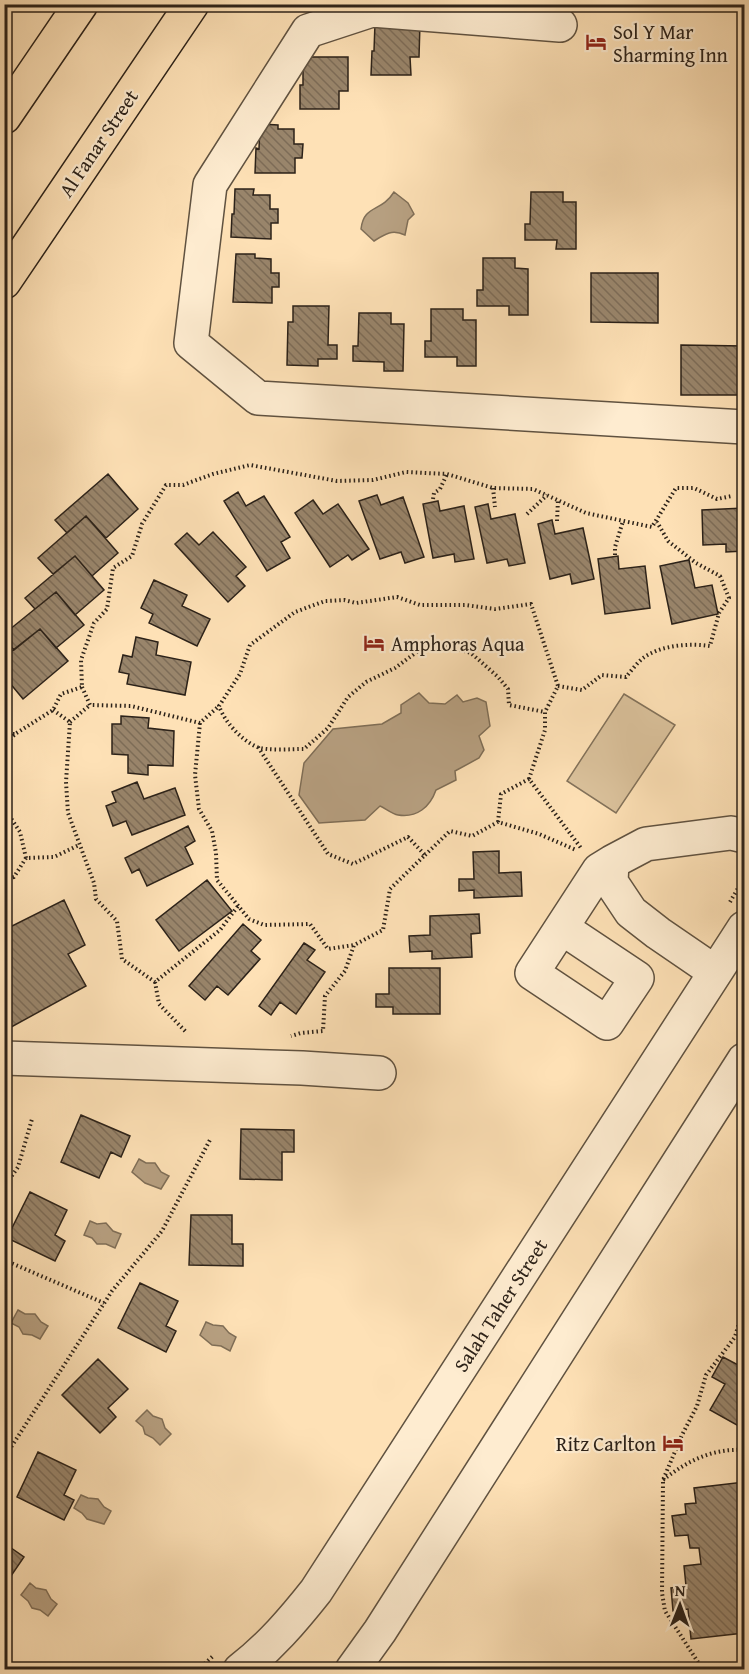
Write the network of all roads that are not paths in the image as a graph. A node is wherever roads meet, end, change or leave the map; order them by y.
1 (81, 4) edge
2 (192, 4) edge
3 (373, 7) edge
4 (560, 26) dead end
5 (4, 117) edge
6 (4, 282) edge
7 (744, 427) edge
8 (744, 836) edge
9 (612, 862) junction
10 (562, 927) dead end
11 (744, 928) edge
12 (715, 972) junction
13 (4, 1059) edge
14 (744, 1060) edge
15 (378, 1073) dead end
16 (735, 1092) edge
17 (240, 1670) edge
18 (352, 1670) edge

1 - 5 main road
2 - 6 main road, Al Fanar Street
3 - 4 street
3 - 7 street
8 - 9 street
9 - 10 street
9 - 12 street
11 - 12 street, Salah Taher Street
12 - 17 street, Salah Taher Street
13 - 15 street
14 - 16 street
16 - 18 street

